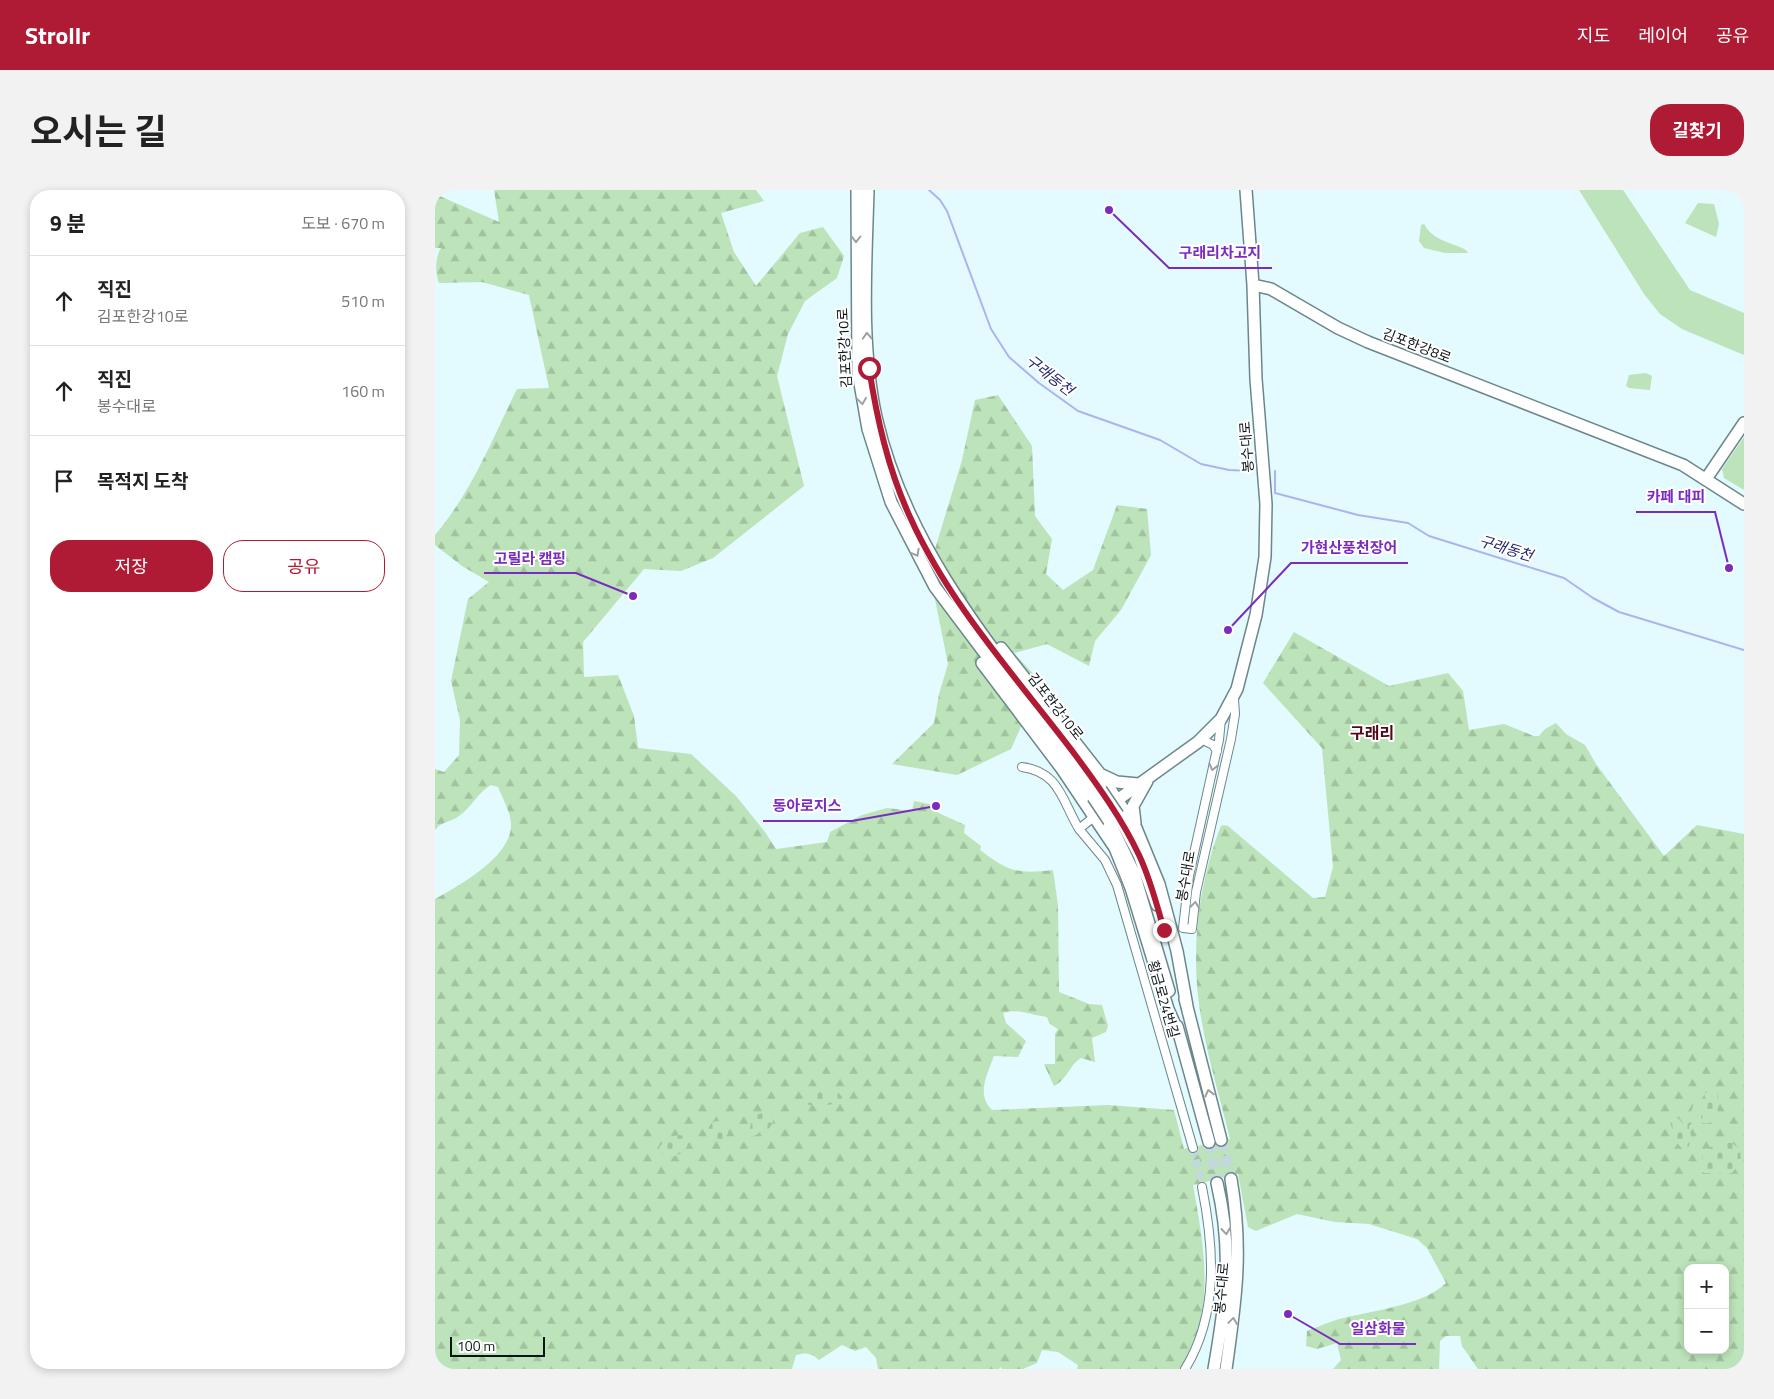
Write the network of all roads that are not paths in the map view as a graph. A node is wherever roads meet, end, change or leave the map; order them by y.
1 (857, 190) edge
2 (868, 190) edge
3 (1246, 190) edge
4 (1253, 285) junction
5 (1744, 423) edge
6 (1706, 479) junction
7 (1744, 504) edge
8 (966, 621) junction
9 (1234, 698) junction
10 (1221, 719) junction
11 (1201, 739) junction
12 (1231, 739) junction
13 (1217, 750) junction
14 (1022, 767) dead end
15 (1100, 774) junction
16 (1149, 776) junction
17 (1139, 784) junction
18 (1097, 793) joint
19 (1118, 799) junction
20 (1095, 816) junction
21 (1113, 818) junction
22 (1136, 828) junction
23 (1079, 829) junction
24 (1187, 1006) junction
25 (1178, 1032) junction
26 (1221, 1140) tunnel mouth
27 (1209, 1142) tunnel mouth
28 (1193, 1148) tunnel mouth
29 (1231, 1179) tunnel mouth
30 (1217, 1183) tunnel mouth
31 (1202, 1187) tunnel mouth
32 (1185, 1369) edge
33 (1215, 1369) edge
34 (1226, 1369) edge

1 -> 8 street, 김포한강10로
8 -> 2 street, 김포한강10로
3 - 4 street, 봉수대로
4 - 6 street, 김포한강8로
4 - 9 street, 봉수대로
5 - 6 street
6 - 7 street, 김포한강8로
8 - 15 street
8 - 18 street, 김포한강10로
8 - 20 street
9 - 10 street, 봉수대로
9 - 12 street, 봉수대로
10 - 11 street, 봉수대로
10 - 12 street
10 - 13 street, 봉수대로
11 - 13 street
11 - 16 street, 봉수대로
13 -> 12 street, 봉수대로
14 - 23 street, 황금로24번길
15 - 17 street
15 - 19 street
16 - 17 street, 봉수대로
16 - 22 street
17 - 19 street, 봉수대로
18 - 21 street, 봉수대로, bridge
19 - 20 street, 봉수대로
19 - 22 street
20 - 23 street
20 - 25 street
21 - 24 street, 봉수대로
21 - 25 street, 봉수대로
22 - 24 street
23 - 28 street, 황금로24번길
26 -> 24 street, 봉수대로
25 - 27 street, 봉수대로
34 -> 29 street, 봉수대로
30 -> 33 street, 봉수대로
31 - 32 street

